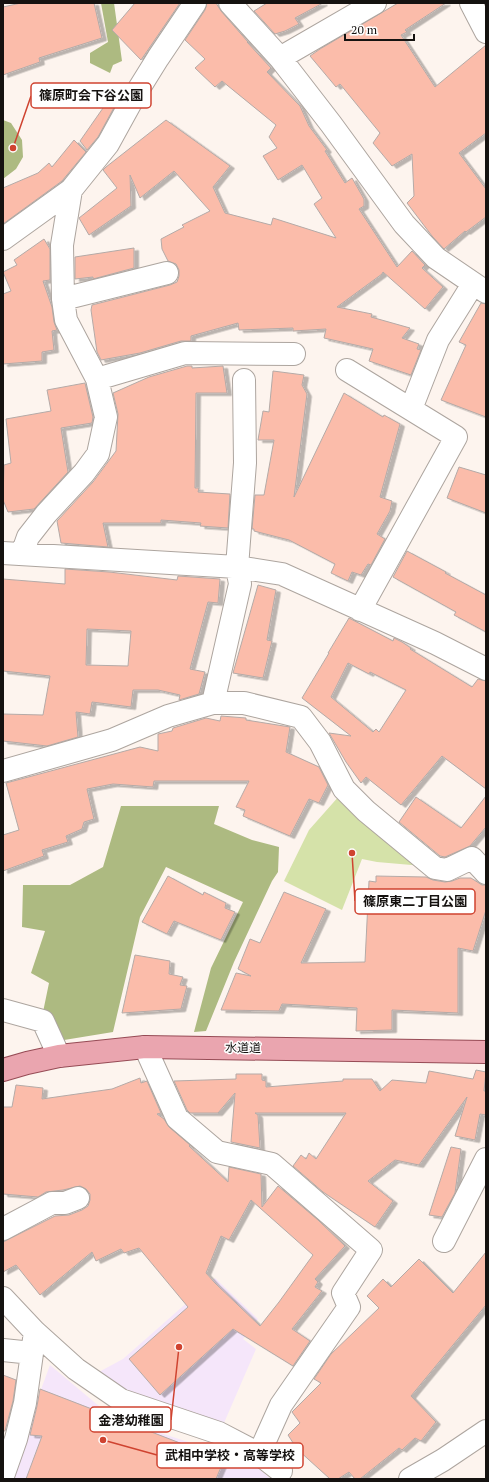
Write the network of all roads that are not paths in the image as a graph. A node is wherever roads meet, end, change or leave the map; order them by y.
1 (195, 3) edge
2 (230, 3) edge
3 (375, 3) edge
4 (472, 3) edge
5 (486, 32) edge
6 (280, 58) junction
7 (71, 190) junction
8 (3, 239) edge
9 (167, 273) dead end
10 (480, 288) edge
11 (63, 299) junction
12 (294, 354) dead end
13 (347, 370) dead end
14 (97, 380) junction
15 (244, 380) dead end
16 (411, 409) junction
17 (12, 554) edge
18 (237, 567) junction
19 (360, 610) junction
20 (486, 669) edge
21 (213, 703) junction
22 (3, 771) edge
23 (486, 874) edge
24 (3, 1010) edge
25 (146, 1047) junction
26 (486, 1052) edge
27 (59, 1056) junction
28 (3, 1070) edge
29 (486, 1159) edge
30 (78, 1198) dead end
31 (3, 1229) edge
32 (444, 1241) dead end
33 (3, 1298) edge
34 (33, 1342) junction
35 (3, 1350) edge
36 (486, 1431) edge
37 (259, 1454) junction
38 (3, 1476) edge
39 (287, 1476) edge
40 (410, 1479) edge

1 - 7 street
2 - 6 street
3 - 6 street
4 - 5 street
6 - 10 street
7 - 8 street
7 - 11 street
9 - 11 street
10 - 16 street
11 - 14 street
12 - 14 street
13 - 16 street
14 - 17 street
15 - 18 street
16 - 19 street
17 - 18 street
18 - 19 street
18 - 21 street
19 - 20 street
21 - 22 street
21 - 23 street
24 - 27 street
25 - 26 main road, 水道道
25 - 27 main road, 水道道
25 - 37 street
27 - 28 main road, 水道道
29 - 32 street
30 - 31 street
33 - 34 street
34 - 35 street
34 - 37 street
34 - 38 street
36 - 40 street
37 - 39 street

